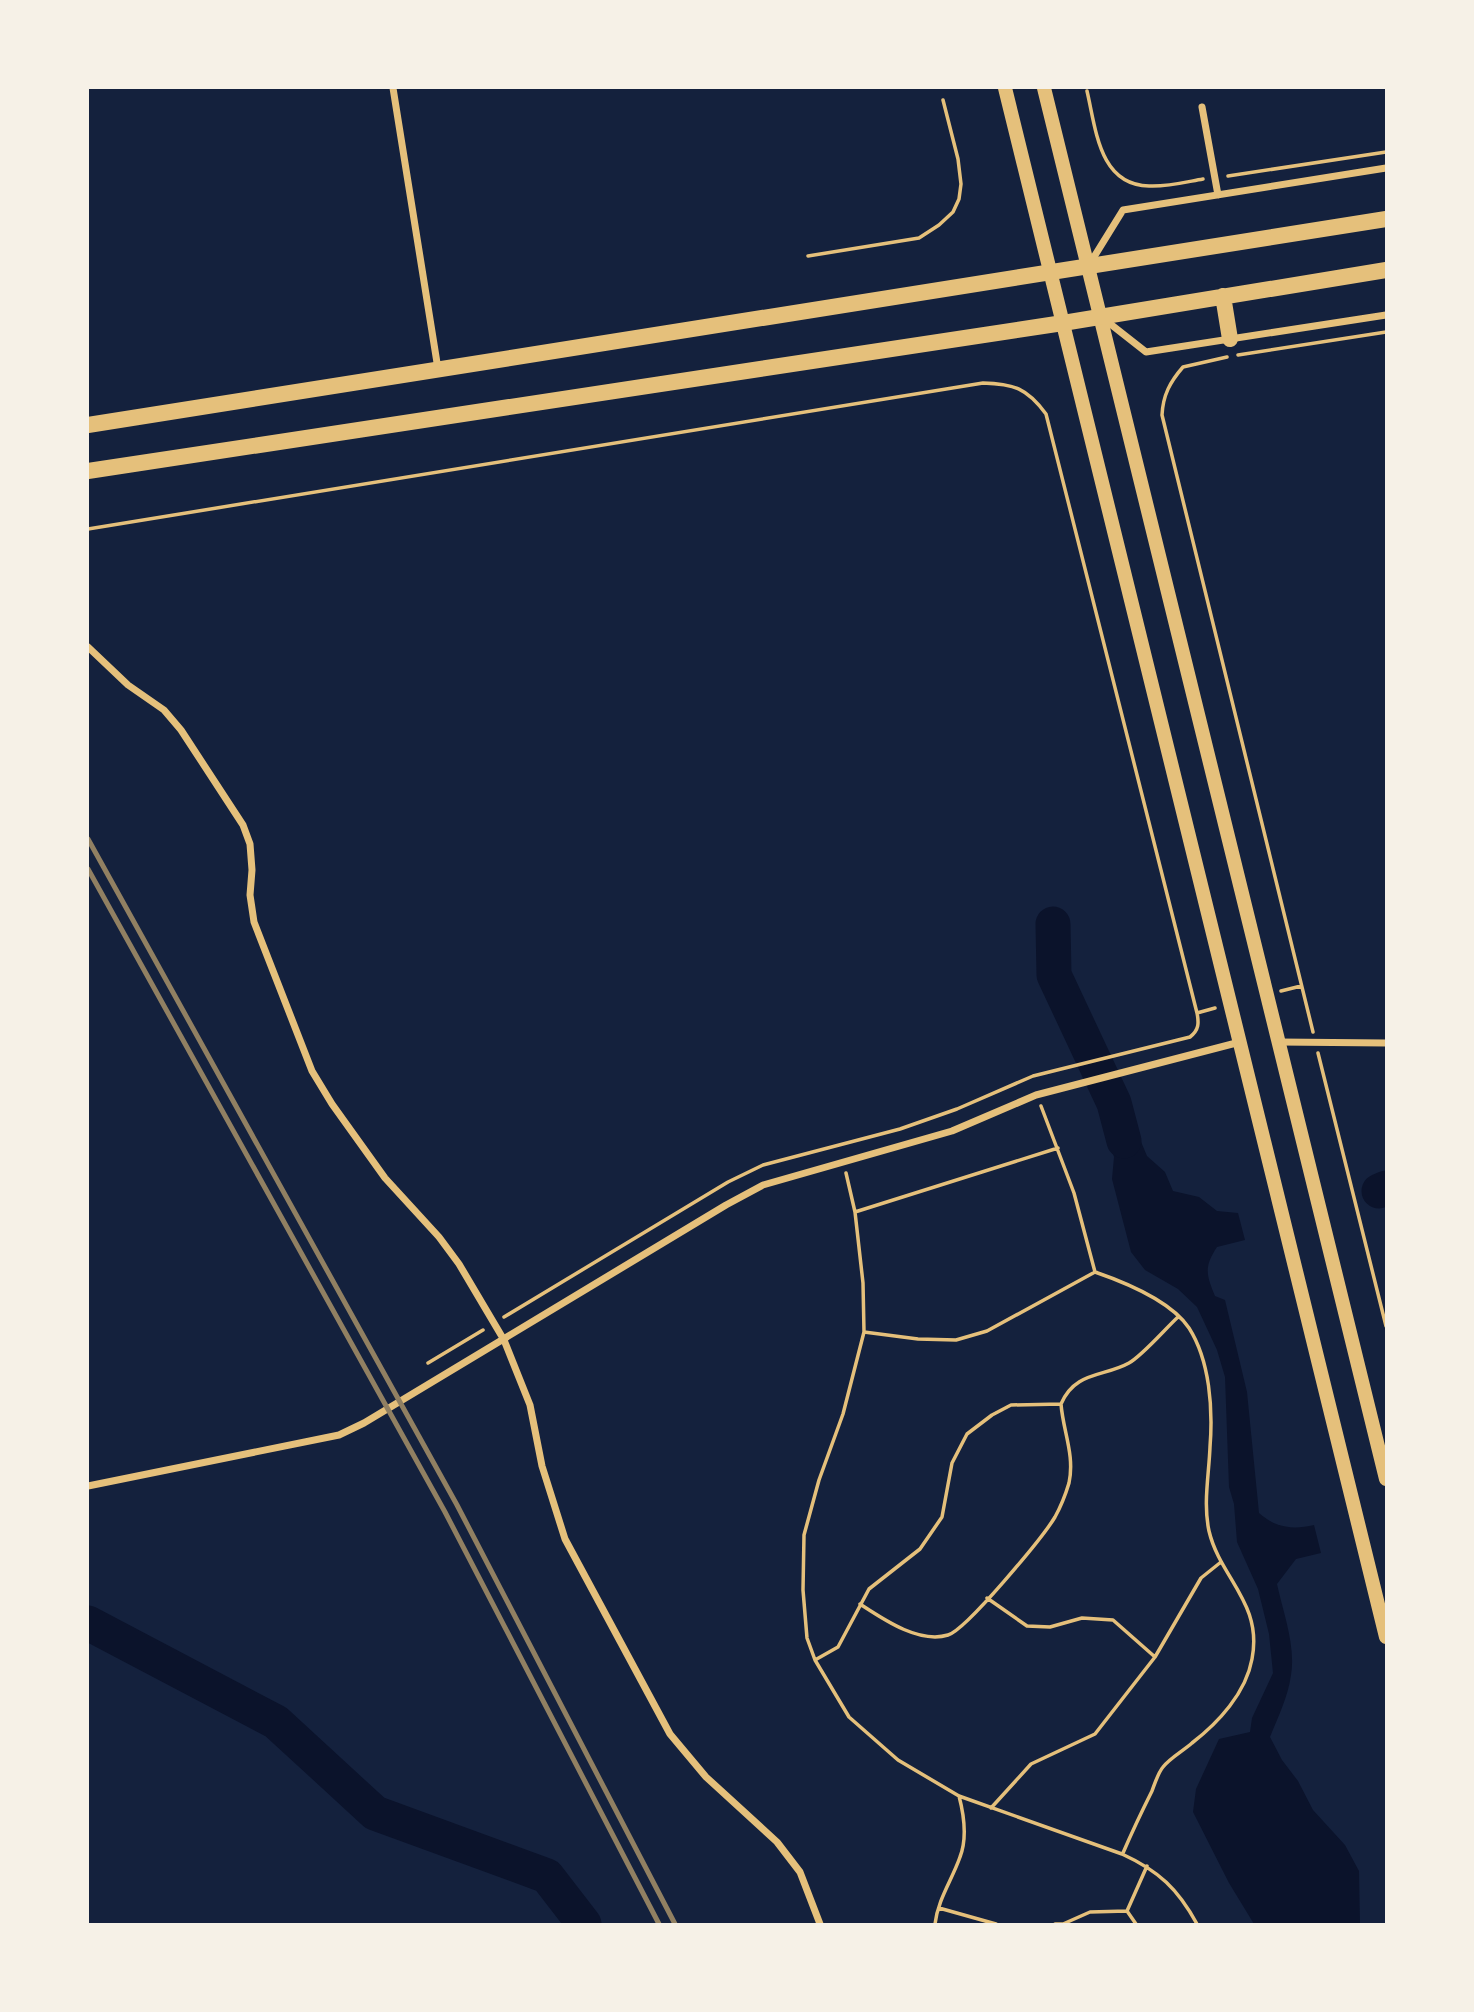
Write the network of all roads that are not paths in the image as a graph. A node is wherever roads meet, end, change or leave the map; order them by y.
1 (393, 88) edge
2 (1005, 88) edge
3 (1044, 88) edge
4 (1202, 107) dead end
5 (1387, 168) edge
6 (1218, 195) junction
7 (1387, 219) edge
8 (1088, 266) junction
9 (1387, 270) edge
10 (1050, 271) junction
11 (1223, 296) junction
12 (1387, 315) edge
13 (1100, 317) junction
14 (1063, 323) junction
15 (1230, 339) junction
16 (438, 369) junction
17 (88, 425) edge
18 (88, 471) edge
19 (88, 648) edge
20 (1240, 1042) junction
21 (1279, 1042) junction
22 (1387, 1044) edge
23 (504, 1340) junction
24 (1387, 1479) edge
25 (88, 1486) edge
26 (1387, 1637) edge
27 (820, 1924) edge

1 - 16 street
2 - 10 main road
3 - 8 main road
4 - 6 street
5 - 6 street
6 - 8 street
7 - 8 main road
8 - 10 main road
8 - 13 main road
9 - 11 main road
10 - 14 main road
10 - 16 main road
11 - 13 main road
11 - 15 main road
12 - 15 street
13 - 14 main road
13 - 15 street
13 - 21 main road
14 - 18 main road
14 - 20 main road
16 - 17 main road
19 - 23 street
20 - 23 street
20 - 26 main road
21 - 22 street
21 - 24 main road
23 - 25 street
23 - 27 street

